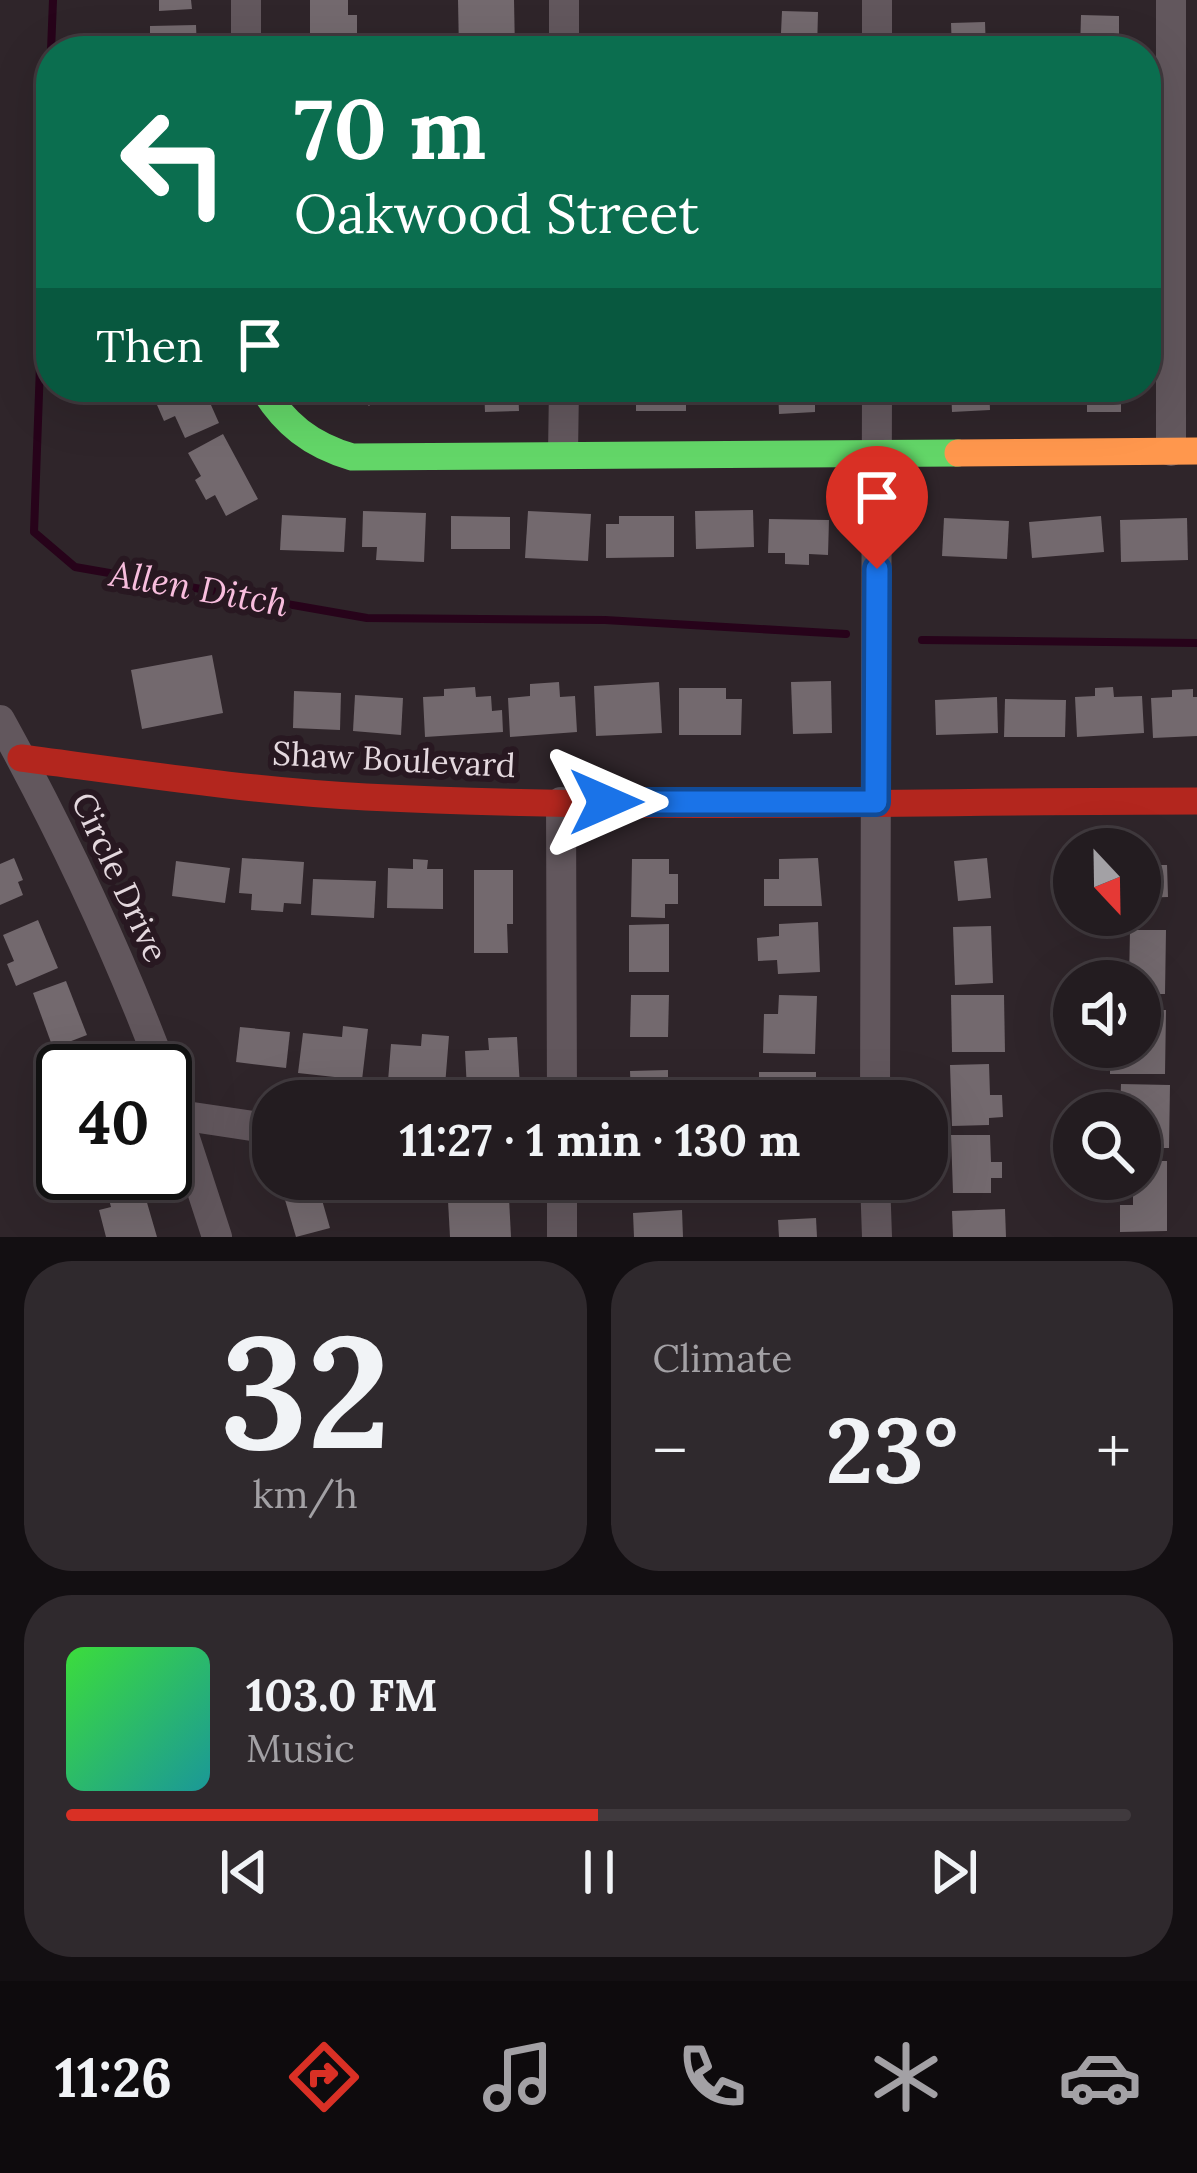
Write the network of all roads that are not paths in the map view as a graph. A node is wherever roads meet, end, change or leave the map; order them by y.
1 (246, 0) edge
2 (564, 0) edge
3 (877, 0) edge
4 (1171, 0) edge
5 (246, 36) edge
6 (564, 36) edge
7 (877, 36) edge
8 (273, 402) edge
9 (563, 402) edge
10 (877, 402) edge
11 (1184, 451) edge
12 (563, 454) junction
13 (877, 454) junction
14 (0, 720) edge
15 (21, 758) junction
16 (1197, 801) edge
17 (561, 802) junction
18 (876, 802) junction
19 (153, 1044) edge
20 (562, 1080) edge
21 (875, 1080) edge
22 (192, 1117) edge
23 (252, 1126) edge
24 (192, 1157) edge
25 (562, 1200) edge
26 (876, 1200) edge
27 (217, 1237) edge
28 (562, 1237) edge
29 (877, 1237) edge

1 - 5 street
2 - 6 street
3 - 7 street
4 - 11 street
8 - 12 street
9 - 12 street
10 - 13 street
11 - 13 street
12 - 13 street
13 - 18 street
14 - 15 street, Circle Drive
15 - 17 street, Shaw Boulevard
15 - 19 street, Circle Drive
16 - 18 street, Shaw Boulevard
17 - 18 street, Shaw Boulevard
17 - 20 street
18 - 21 street
22 - 23 street
24 - 27 street, Circle Drive
25 - 28 street
26 - 29 street

